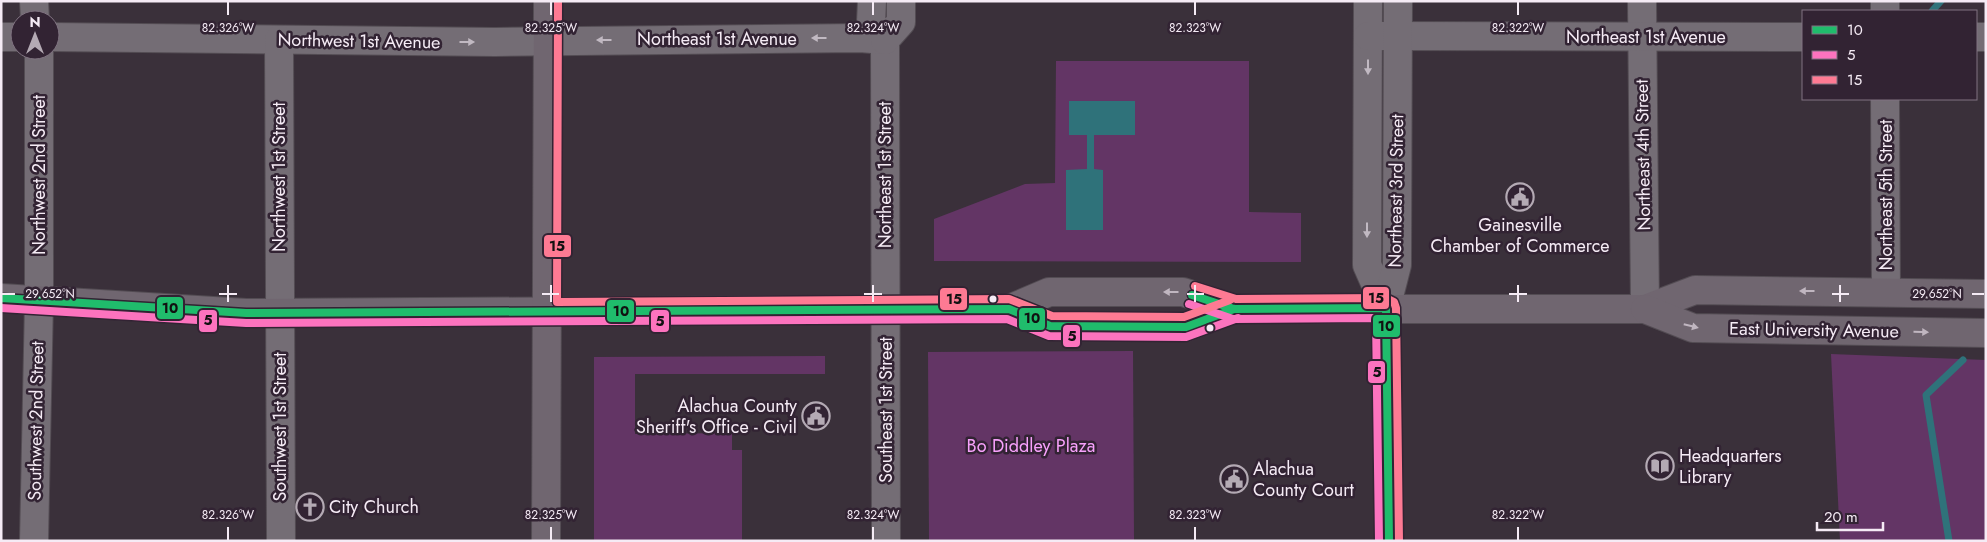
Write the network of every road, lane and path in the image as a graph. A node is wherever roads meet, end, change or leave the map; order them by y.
1 (548, 1) edge
2 (872, 1) edge
3 (901, 1) edge
4 (1368, 1) edge
5 (1398, 1) edge
6 (1642, 1) edge
7 (1368, 36) junction
8 (1398, 36) junction
9 (60, 37) edge
10 (1802, 37) edge
11 (1642, 38) junction
12 (280, 40) junction
13 (885, 40) junction
14 (548, 41) junction
15 (39, 60) edge
16 (1885, 100) edge
17 (1886, 292) junction
18 (1986, 294) edge
19 (1, 298) edge
20 (39, 300) junction
21 (1386, 308) junction
22 (1645, 309) junction
23 (885, 310) junction
24 (547, 312) junction
25 (280, 313) junction
26 (1986, 333) edge
27 (34, 541) edge
28 (281, 541) edge
29 (546, 541) edge
30 (886, 541) edge
31 (1389, 541) edge

1 - 14 main road
2 - 13 street
3 - 13 street
4 - 7 street, Northeast 3rd Street
5 - 8 street, Northeast 3rd Street
6 - 11 street, Northeast 4th Street
7 - 8 street, Northeast 1st Avenue
7 -> 21 street, Northeast 3rd Street
8 - 11 street, Northeast 1st Avenue
8 - 21 street, Northeast 3rd Street
9 - 12 street, Northwest 1st Avenue
10 - 11 street, Northeast 1st Avenue
11 - 22 street, Northeast 4th Street
12 -> 14 street, Northwest 1st Avenue
12 - 25 street, Northwest 1st Street
13 -> 14 street, Northeast 1st Avenue
13 - 23 street, Northeast 1st Street
14 - 24 main road
15 - 20 street, Northwest 2nd Street
16 - 17 street, Northeast 5th Street
17 - 18 main road, East University Avenue
17 -> 22 main road, East University Avenue
19 - 20 main road, East University Avenue
20 - 25 main road, East University Avenue
20 - 27 street, Southwest 2nd Street
21 - 22 main road, East University Avenue
21 - 23 main road, East University Avenue
21 - 31 street
22 -> 26 main road, East University Avenue
23 - 24 main road, East University Avenue
23 - 30 street, Southeast 1st Street
24 - 25 main road, East University Avenue
24 - 29 main road
25 - 28 street, Southwest 1st Street

